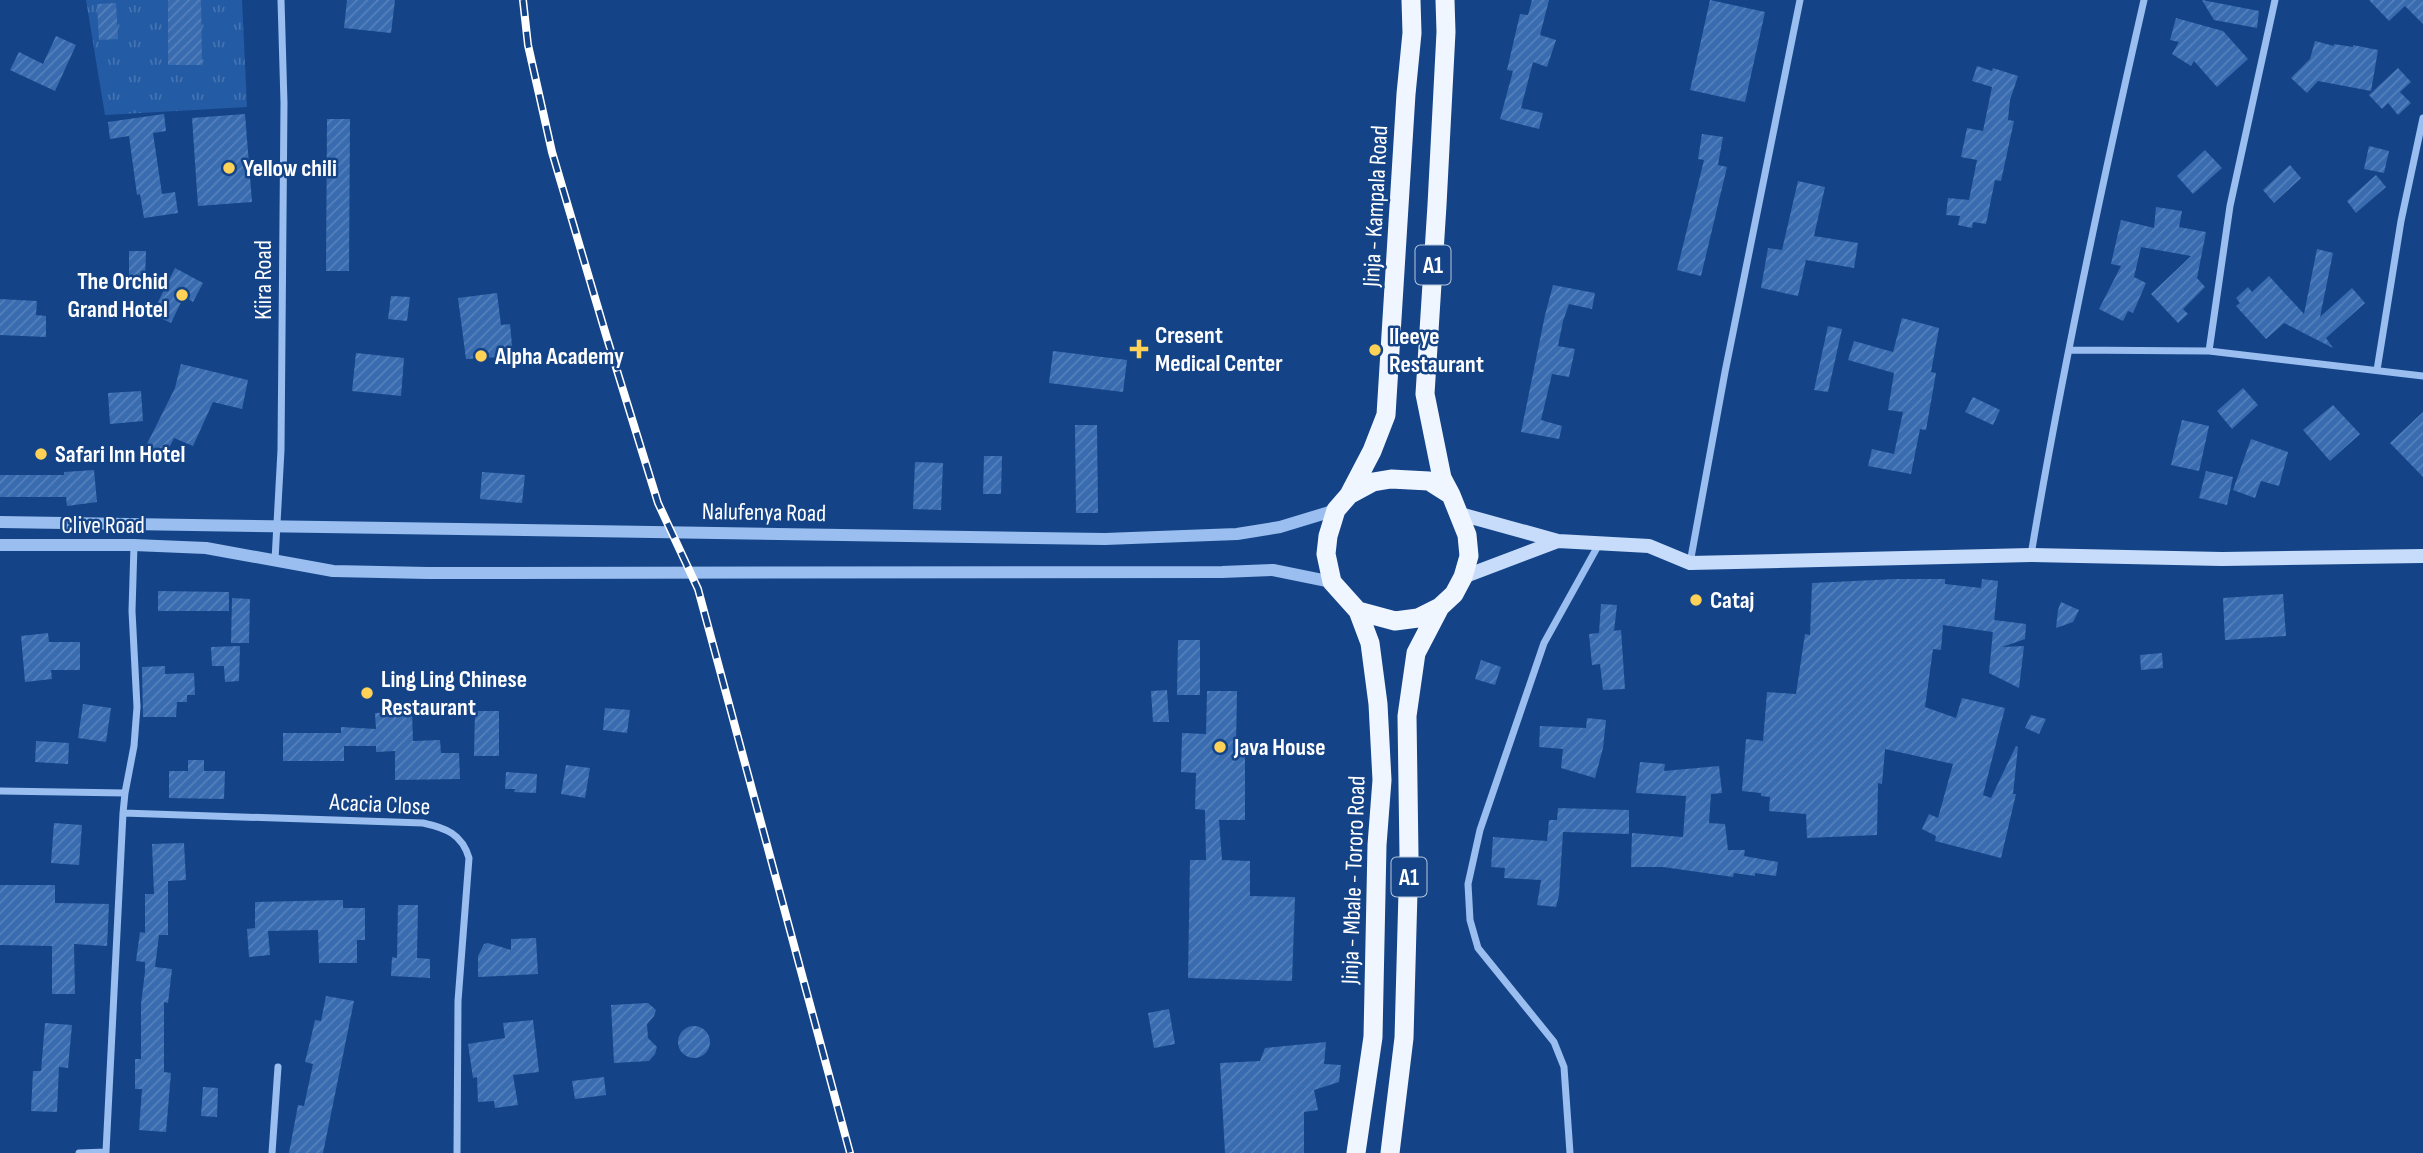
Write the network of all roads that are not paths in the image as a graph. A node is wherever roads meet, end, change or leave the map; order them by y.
1 (281, 0) edge
2 (1411, 0) edge
3 (1445, 0) edge
4 (1800, 0) edge
5 (2144, 0) edge
6 (2275, 0) edge
7 (2423, 118) edge
8 (2068, 350) junction
9 (2209, 351) junction
10 (2377, 370) junction
11 (2423, 376) edge
12 (1451, 495) junction
13 (1343, 503) junction
14 (1460, 514) junction
15 (0, 522) edge
16 (188, 524) joint
17 (277, 526) junction
18 (1558, 541) junction
19 (1599, 543) junction
20 (0, 545) edge
21 (134, 545) junction
22 (2031, 555) junction
23 (2423, 556) edge
24 (275, 560) junction
25 (1690, 563) junction
26 (1463, 577) junction
27 (1332, 582) junction
28 (1440, 607) junction
29 (1357, 611) junction
30 (0, 791) edge
31 (125, 793) junction
32 (123, 813) junction
33 (278, 1067) dead end
34 (106, 1152) edge
35 (79, 1153) edge
36 (114, 1153) edge
37 (272, 1153) edge
38 (457, 1153) edge
39 (1356, 1153) edge
40 (1390, 1153) edge
41 (1570, 1153) edge

1 - 17 street, Kiira Road
2 - 13 highway, Jinja - Kampala Road / A1
3 - 12 highway, A1
4 - 25 street
5 - 8 street
6 - 9 street
7 - 10 street
8 - 9 street
8 - 22 street
9 - 10 street
10 - 11 street
12 - 13 highway
12 - 14 highway, A1
13 - 17 street, Nalufenya Road
13 - 27 highway, A1
14 - 18 main road
14 - 26 highway, A1
15 - 16 street, Clive Road
16 - 17 street, Nalufenya Road
17 - 24 street, Kiira Road
18 - 19 main road
18 - 26 main road
19 - 25 main road
19 - 41 street
20 - 21 street, Clive Road
21 - 24 street, Clive Road
21 - 31 street
22 - 23 main road
22 - 25 main road
24 - 27 street
26 - 28 highway, A1
27 - 29 highway, A1
28 - 29 highway
28 - 40 highway, A1
29 - 39 highway, Jinja - Mbale - Tororo Road / A1
30 - 31 street
31 - 32 street
32 - 34 street
32 - 38 street, Acacia Close
33 - 37 street
34 - 35 street
34 - 36 street

